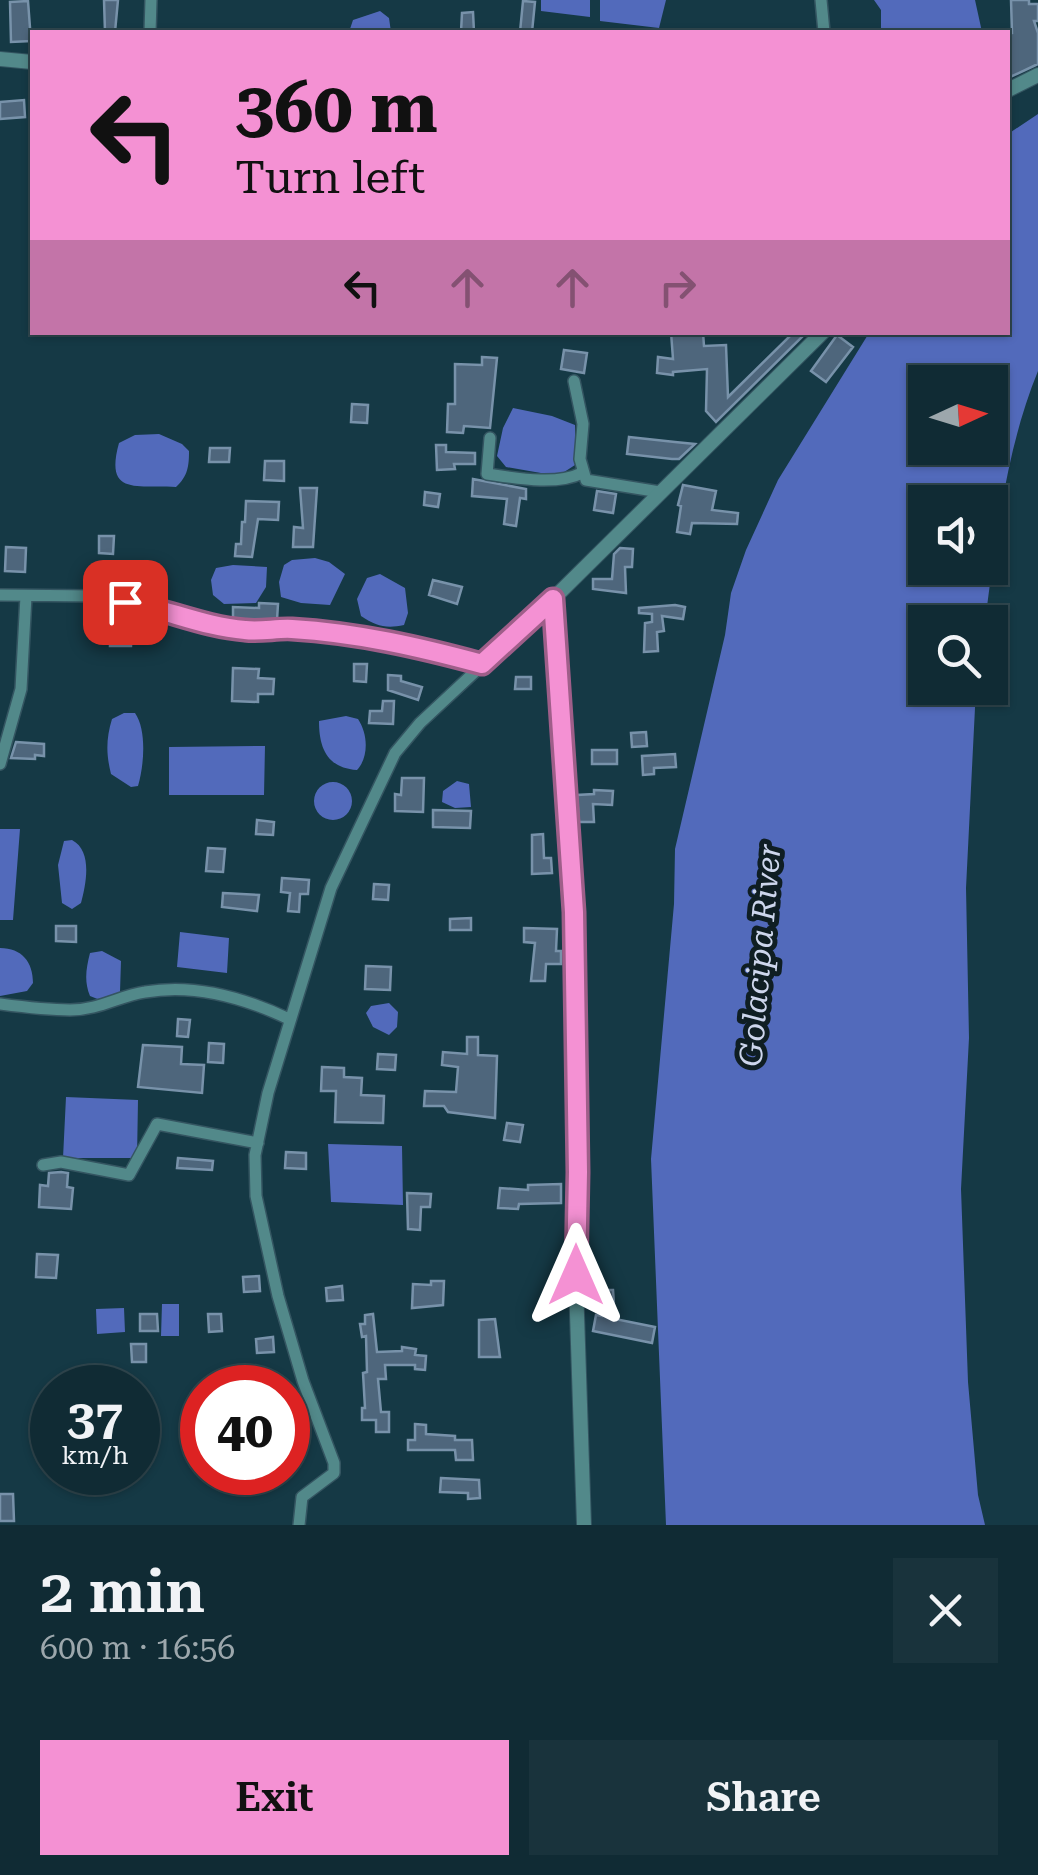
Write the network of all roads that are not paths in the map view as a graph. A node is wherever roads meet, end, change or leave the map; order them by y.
1 (151, 0) edge
2 (821, 0) edge
3 (150, 30) edge
4 (824, 30) edge
5 (0, 59) edge
6 (30, 62) edge
7 (1038, 75) edge
8 (1010, 89) edge
9 (820, 335) edge
10 (574, 381) dead end
11 (490, 438) dead end
12 (582, 473) junction
13 (660, 492) junction
14 (0, 594) edge
15 (26, 596) junction
16 (553, 599) junction
17 (482, 664) junction
18 (0, 764) edge
19 (0, 1004) edge
20 (289, 1019) junction
21 (258, 1143) junction
22 (44, 1165) dead end
23 (299, 1525) edge
24 (584, 1525) edge

1 - 3 street
2 - 4 street
5 - 6 street
7 - 8 street
9 - 13 street
10 - 12 street
11 - 12 street
12 - 13 street
13 - 16 street
14 - 15 street
15 - 17 street
15 - 18 street
16 - 17 street
16 - 24 street
17 - 20 street
19 - 20 street
20 - 21 street
21 - 22 street
21 - 23 street

